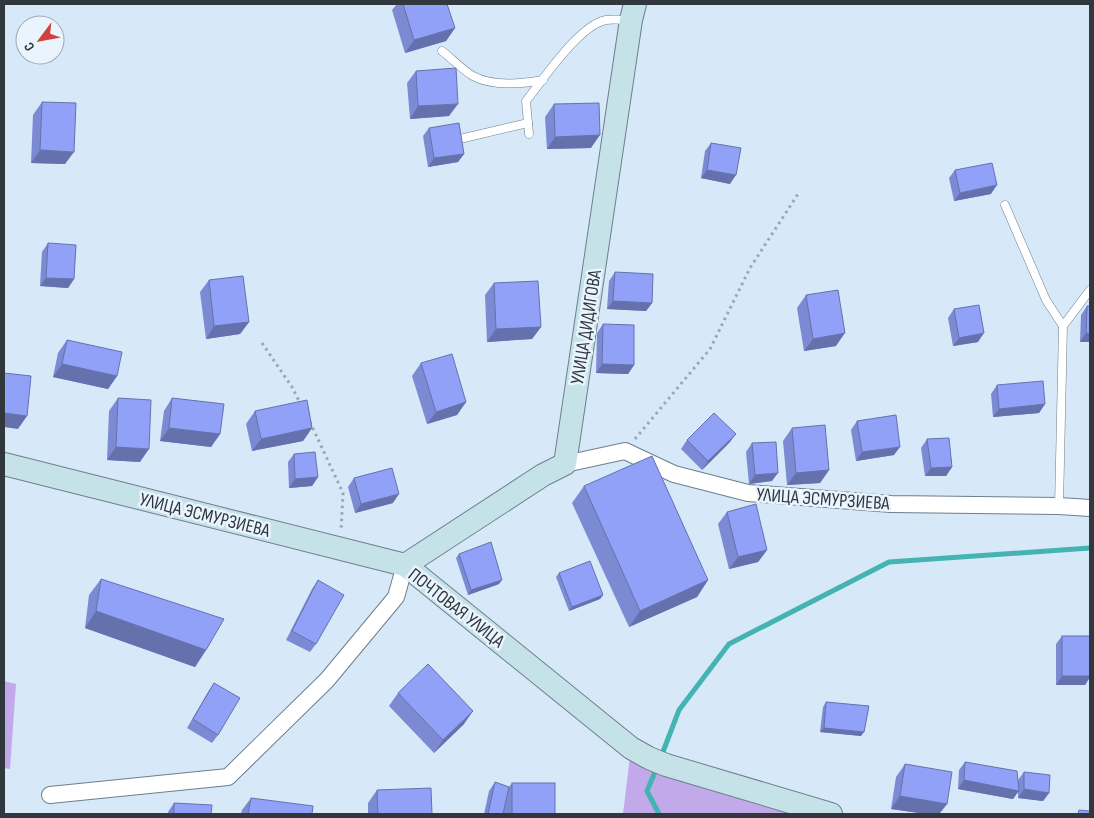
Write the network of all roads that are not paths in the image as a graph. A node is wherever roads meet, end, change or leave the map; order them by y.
1 (633, 12) edge
2 (442, 51) dead end
3 (543, 80) junction
4 (528, 123) junction
5 (529, 134) dead end
6 (464, 138) dead end
7 (1005, 205) dead end
8 (1090, 290) edge
9 (1063, 326) junction
10 (4, 464) edge
11 (565, 464) junction
12 (1059, 506) junction
13 (1090, 508) edge
14 (405, 565) junction
15 (50, 795) dead end
16 (830, 814) edge

1 - 3 lane
1 - 11 street, УЛИЦА ДИДИГОВА
2 - 3 lane
3 - 4 lane
4 - 5 lane
4 - 6 lane
7 - 9 lane
8 - 9 lane
9 - 12 lane
10 - 14 street, УЛИЦА ЭСМУРЗИЕВА
11 - 12 street, УЛИЦА ЭСМУРЗИЕВА
11 - 14 street
12 - 13 street, УЛИЦА ЭСМУРЗИЕВА
14 - 15 street, ПОЧТОВАЯ УЛИЦА
14 - 16 street, ПОЧТОВАЯ УЛИЦА

